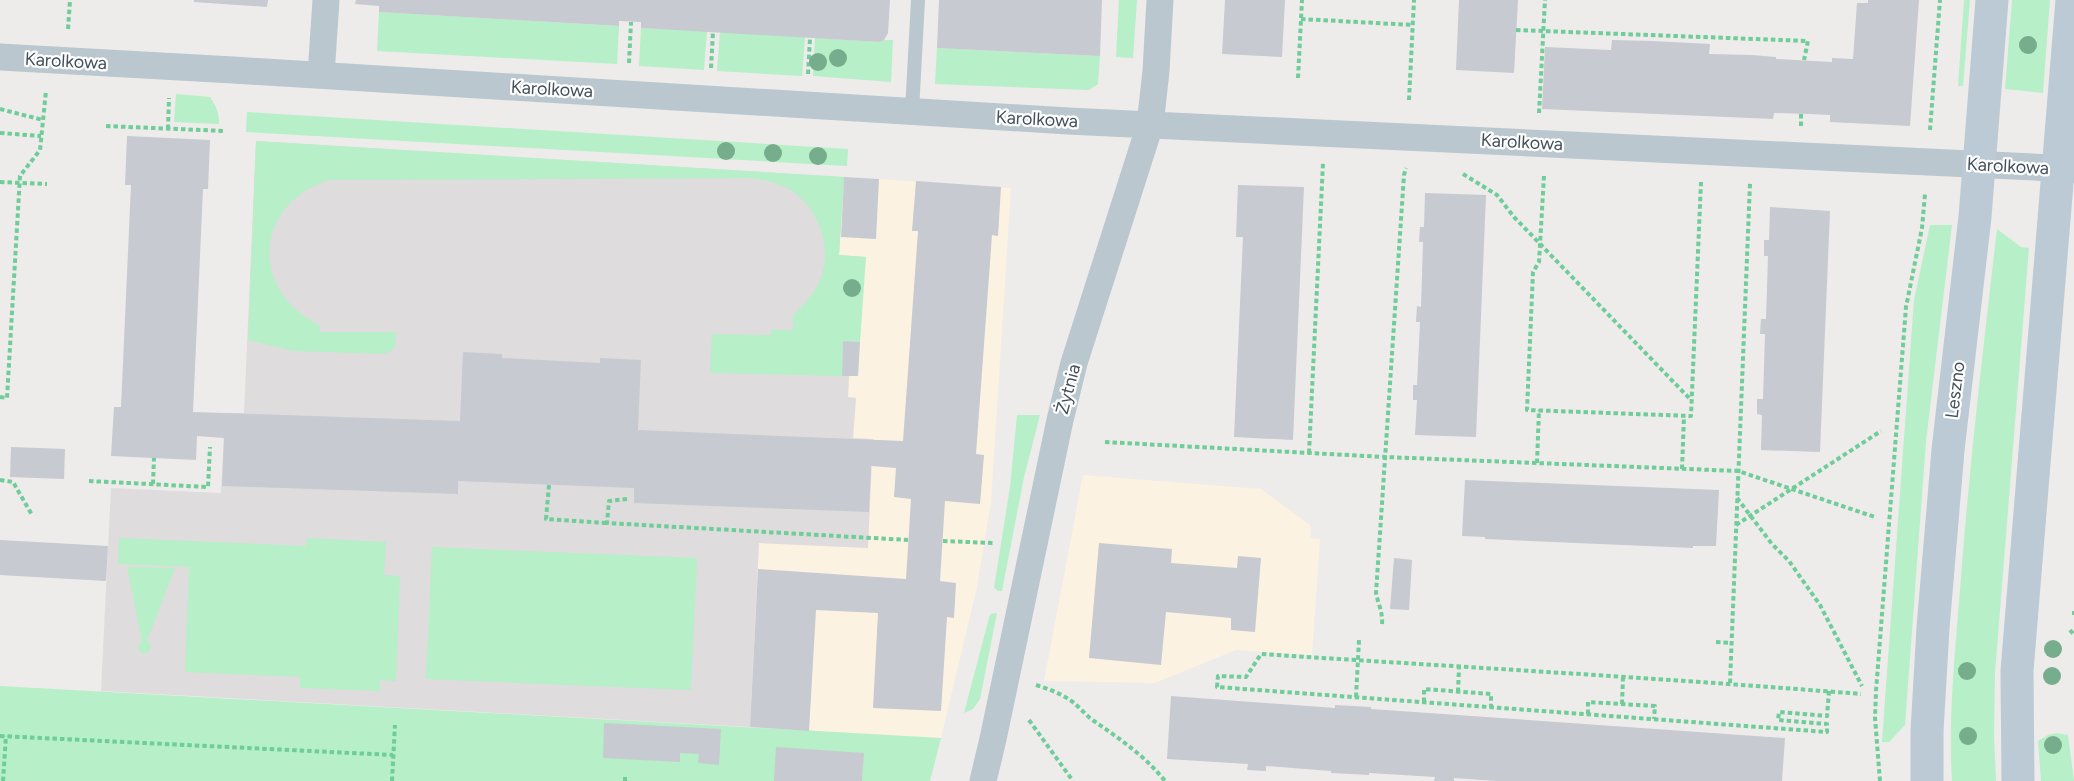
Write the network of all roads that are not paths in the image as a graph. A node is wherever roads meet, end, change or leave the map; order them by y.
1 (326, 0) edge
2 (918, 0) edge
3 (1160, 0) edge
4 (1992, 0) edge
5 (2072, 0) edge
6 (0, 57) edge
7 (321, 75) junction
8 (912, 111) junction
9 (1150, 125) junction
10 (1979, 164) junction
11 (2066, 169) edge
12 (983, 781) edge
13 (1927, 781) edge
14 (2019, 781) edge

1 - 7 street
2 - 8 lane
3 - 9 street, Żytnia
4 - 10 main road, Leszno
5 - 11 main road
6 - 7 street, Karolkowa
7 - 8 street, Karolkowa
8 - 9 street, Karolkowa
9 - 10 street, Karolkowa
9 - 12 street, Żytnia
10 - 11 street, Karolkowa
10 - 13 main road, Leszno
11 - 14 main road

